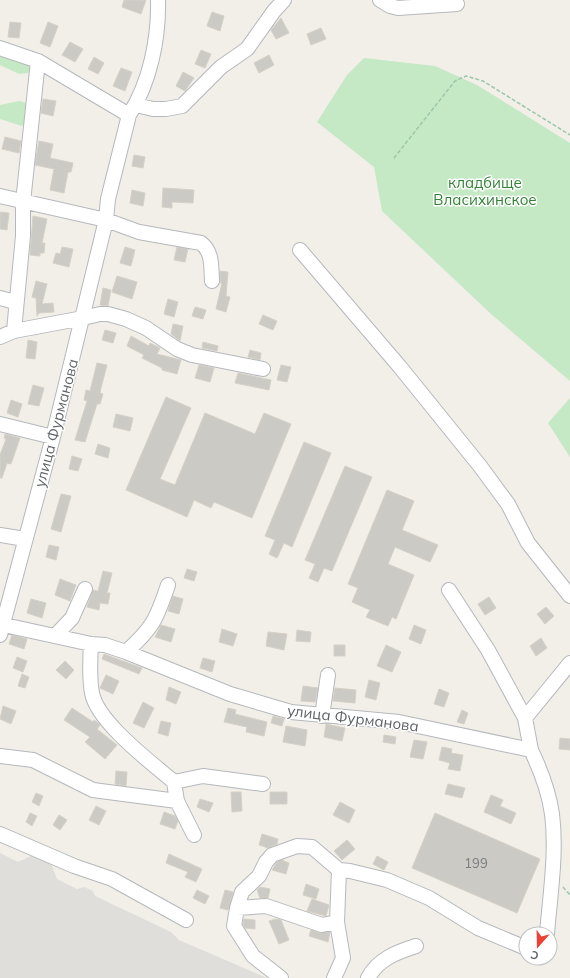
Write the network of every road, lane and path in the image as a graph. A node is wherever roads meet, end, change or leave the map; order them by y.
1 (158, 0) edge
2 (284, 0) edge
3 (380, 0) edge
4 (457, 4) dead end
5 (0, 48) edge
6 (38, 62) junction
7 (132, 110) junction
8 (570, 135) edge
9 (394, 158) dead end
10 (0, 196) edge
11 (23, 202) junction
12 (106, 220) junction
13 (300, 250) dead end
14 (212, 281) dead end
15 (0, 298) edge
16 (16, 302) junction
17 (83, 318) junction
18 (14, 331) junction
19 (0, 338) edge
20 (263, 370) dead end
21 (0, 424) edge
22 (53, 437) junction
23 (0, 535) edge
24 (25, 539) junction
25 (168, 585) dead end
26 (85, 589) dead end
27 (449, 590) dead end
28 (570, 596) edge
29 (1, 628) edge
30 (55, 636) junction
31 (91, 644) junction
32 (126, 652) junction
33 (570, 663) edge
34 (328, 675) dead end
35 (322, 716) junction
36 (525, 718) junction
37 (532, 750) junction
38 (0, 756) edge
39 (174, 782) junction
40 (263, 784) dead end
41 (177, 801) junction
42 (0, 834) edge
43 (194, 835) dead end
44 (339, 870) junction
45 (237, 908) junction
46 (186, 920) dead end
47 (337, 922) junction
48 (548, 926) edge
49 (518, 945) edge
50 (416, 946) dead end
51 (281, 978) edge
52 (334, 978) edge
53 (368, 978) edge

1 - 7 street, улица Фурманова
2 - 7 street
3 - 4 street
5 - 6 street
6 - 7 street
6 - 11 street
7 - 12 street, улица Фурманова
8 - 9 path
10 - 11 street
11 - 12 street
11 - 16 street
12 - 14 street
12 - 17 street, улица Фурманова
13 - 28 street
15 - 16 street
16 - 18 street
17 - 18 street
17 - 20 street
17 - 22 street, улица Фурманова
18 - 19 street
21 - 22 street
22 - 24 street, улица Фурманова
23 - 24 street
24 - 29 street, улица Фурманова
25 - 32 street
26 - 30 street
27 - 36 street
29 - 30 street, улица Фурманова
30 - 31 street, улица Фурманова
31 - 32 street, улица Фурманова
31 - 39 street
32 - 35 street, улица Фурманова
33 - 36 street
34 - 35 street
35 - 37 street, улица Фурманова
36 - 37 street
37 - 48 street
38 - 41 street
39 - 40 street
39 - 41 street
41 - 43 street
42 - 46 street
44 - 45 street
44 - 47 street
44 - 49 street
45 - 47 street
45 - 51 street
47 - 52 street
50 - 53 street

